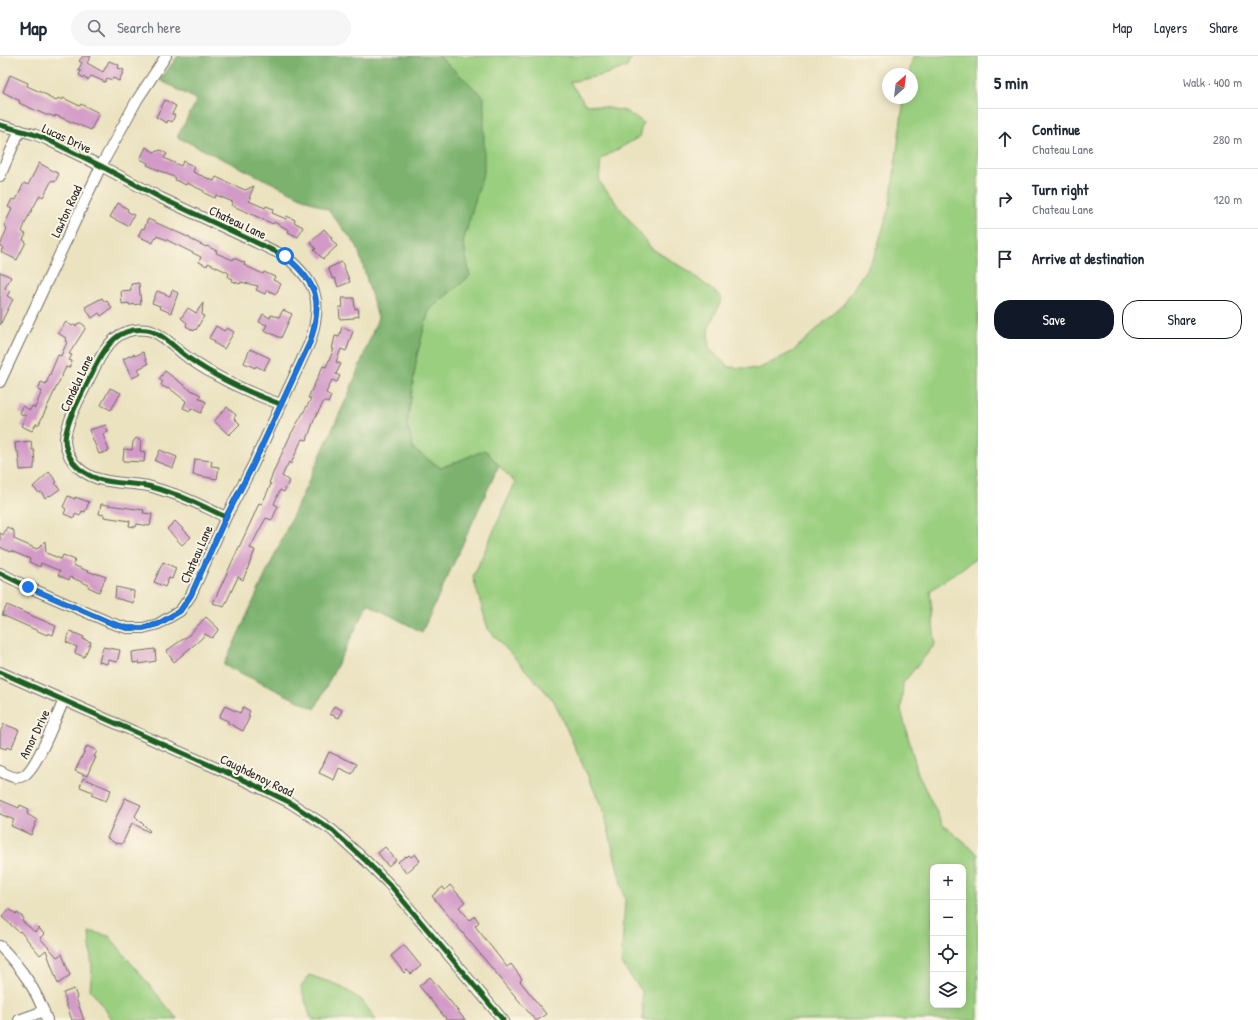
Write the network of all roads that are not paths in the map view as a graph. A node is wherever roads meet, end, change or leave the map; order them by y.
1 (153, 56) edge
2 (164, 58) edge
3 (0, 125) edge
4 (20, 130) junction
5 (101, 166) junction
6 (0, 176) edge
7 (0, 382) edge
8 (280, 404) junction
9 (226, 517) junction
10 (0, 573) edge
11 (0, 672) edge
12 (64, 700) junction
13 (0, 772) edge
14 (0, 946) edge
15 (46, 1015) edge
16 (19, 1020) edge
17 (503, 1020) edge

1 - 2 street
2 - 5 street, Lawton Road
3 - 4 street, Lucas Drive
4 - 5 street, Lucas Drive
4 - 6 street
5 - 7 street, Lawton Road
5 - 8 street, Chateau Lane
8 - 9 street, Chateau Lane
8 - 9 street, Candela Lane
9 - 10 street, Chateau Lane
11 - 12 street, Caughdenoy Road
12 - 13 street, Amor Drive
12 - 17 street, Caughdenoy Road
14 - 15 street
15 - 16 street

